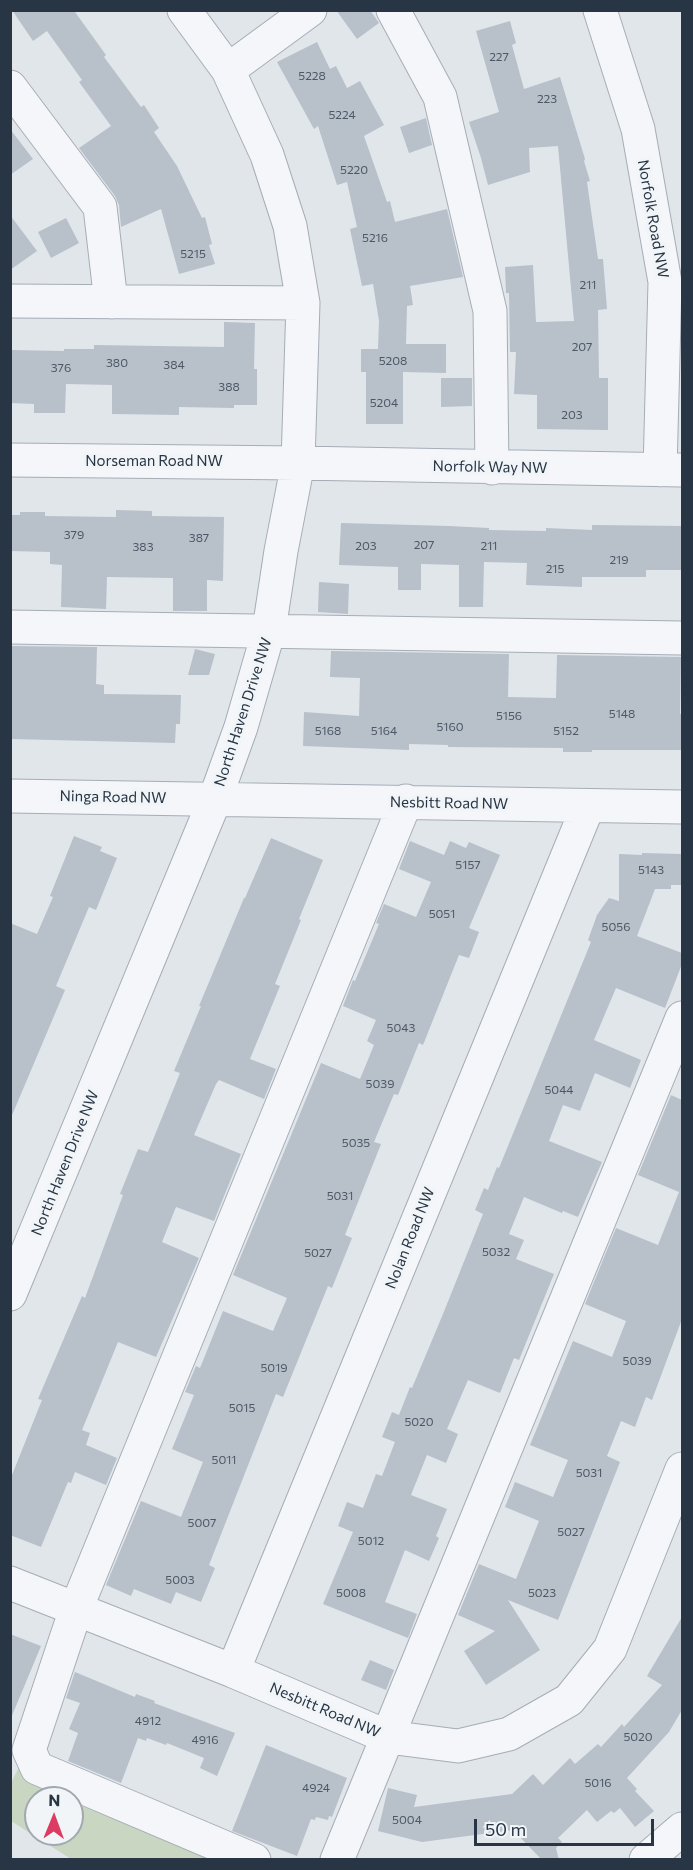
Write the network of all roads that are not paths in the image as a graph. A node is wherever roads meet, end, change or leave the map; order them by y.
1 (184, 10) edge
2 (310, 10) edge
3 (393, 10) edge
4 (600, 10) edge
5 (228, 70) junction
6 (10, 87) edge
7 (10, 301) edge
8 (111, 302) junction
9 (303, 303) junction
10 (10, 460) edge
11 (298, 463) junction
12 (492, 468) junction
13 (671, 470) edge
14 (10, 627) edge
15 (269, 630) junction
16 (682, 638) edge
17 (215, 799) junction
18 (13, 801) edge
19 (406, 801) junction
20 (588, 806) junction
21 (682, 807) edge
22 (682, 1018) edge
23 (10, 1294) edge
24 (682, 1469) edge
25 (10, 1582) edge
26 (76, 1609) junction
27 (233, 1671) junction
28 (388, 1737) junction
29 (682, 1829) edge
30 (254, 1860) edge
31 (337, 1860) edge
32 (646, 1860) edge

1 - 5 street, North Haven Drive NW
2 - 5 street
3 - 12 street
4 - 13 street, Norfolk Road NW
5 - 9 street, North Haven Drive NW
6 - 8 street
7 - 8 street
8 - 9 street
9 - 11 street, North Haven Drive NW
10 - 11 street, Norseman Road NW
11 - 12 street, Norfolk Way NW
11 - 15 street, North Haven Drive NW
12 - 13 street, Norfolk Way NW
14 - 15 street
15 - 16 street
15 - 17 street, North Haven Drive NW
17 - 18 street, Ninga Road NW
17 - 19 street, Nesbitt Road NW
17 - 23 street, North Haven Drive NW
19 - 20 street, Nesbitt Road NW
19 - 26 street
20 - 21 street, Nesbitt Road NW
20 - 27 street, Nolan Road NW
22 - 28 street
24 - 28 street, Nesbitt Road NW
25 - 26 street, Nesbitt Road NW
26 - 27 street, Nesbitt Road NW
26 - 30 street
27 - 28 street, Nesbitt Road NW
28 - 31 street
29 - 32 street

